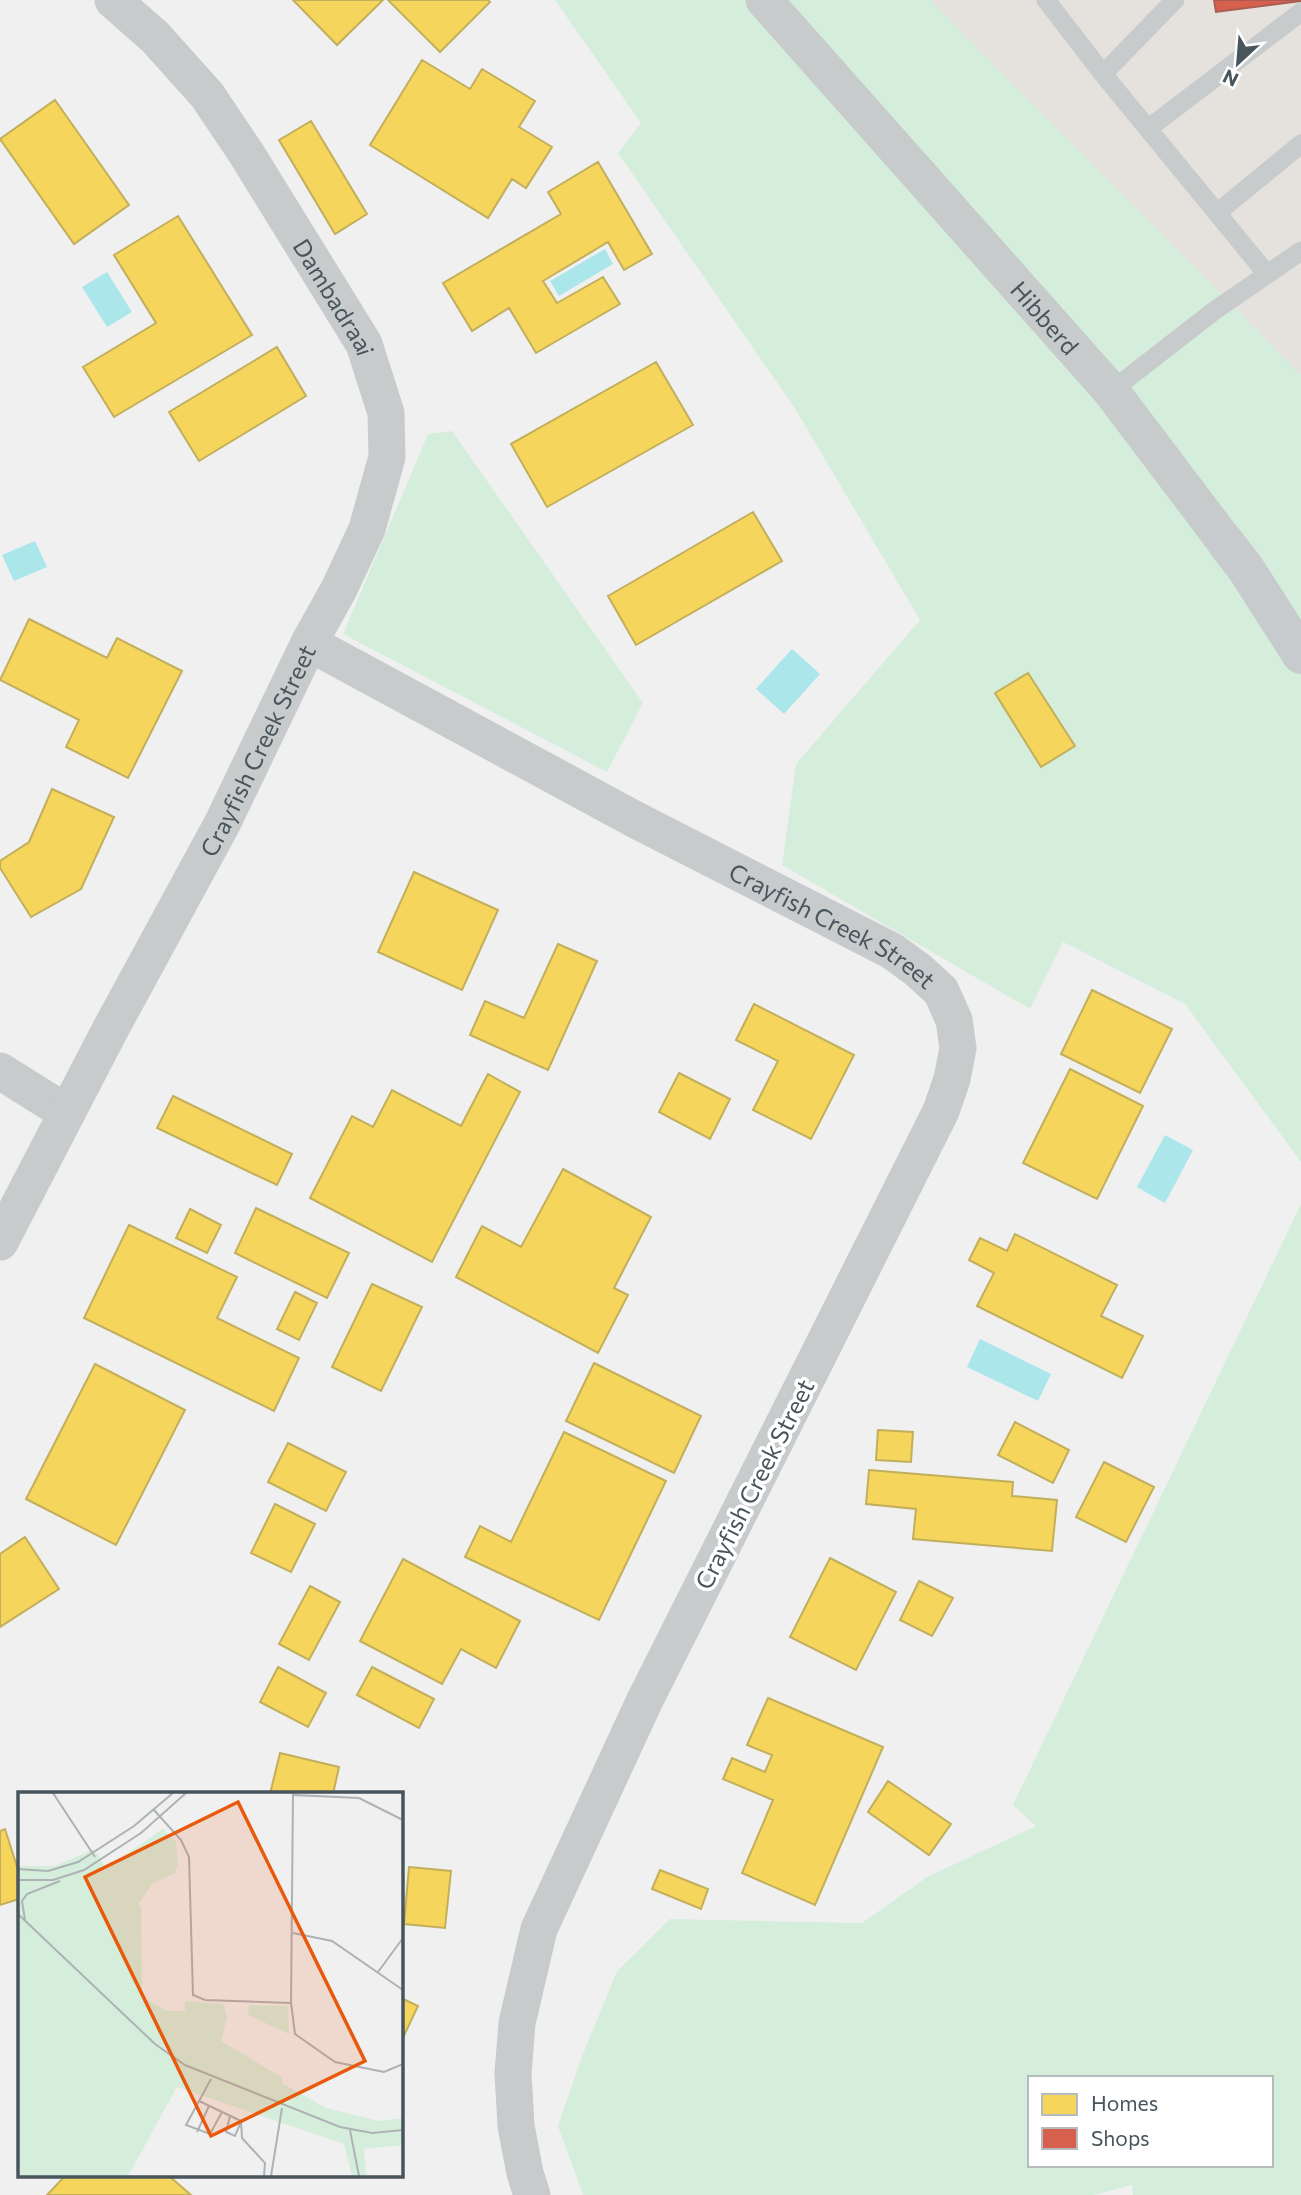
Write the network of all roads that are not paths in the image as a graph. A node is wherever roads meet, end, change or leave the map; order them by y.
1 (113, 0) edge
2 (764, 0) edge
3 (1175, 0) edge
4 (1047, 1) edge
5 (1301, 12) edge
6 (1103, 74) junction
7 (1149, 128) junction
8 (1301, 144) edge
9 (1218, 212) junction
10 (1301, 251) edge
11 (1267, 274) junction
12 (1111, 391) junction
13 (1226, 543) joint
14 (309, 643) junction
15 (1301, 654) edge
16 (0, 1071) edge
17 (67, 1114) junction
18 (0, 1242) edge
19 (532, 2195) edge

1 - 14 street, Dambadraai
2 - 12 street, Hibberd
3 - 6 lane
4 - 6 lane
5 - 7 lane
6 - 7 lane
7 - 9 lane
8 - 9 lane
9 - 11 lane
10 - 11 lane
11 - 12 lane
12 - 13 street, Hibberd
13 - 15 street, Hibberd
14 - 17 street, Crayfish Creek Street
14 - 19 street, Crayfish Creek Street
16 - 17 street
17 - 18 street, Crayfish Creek Street

